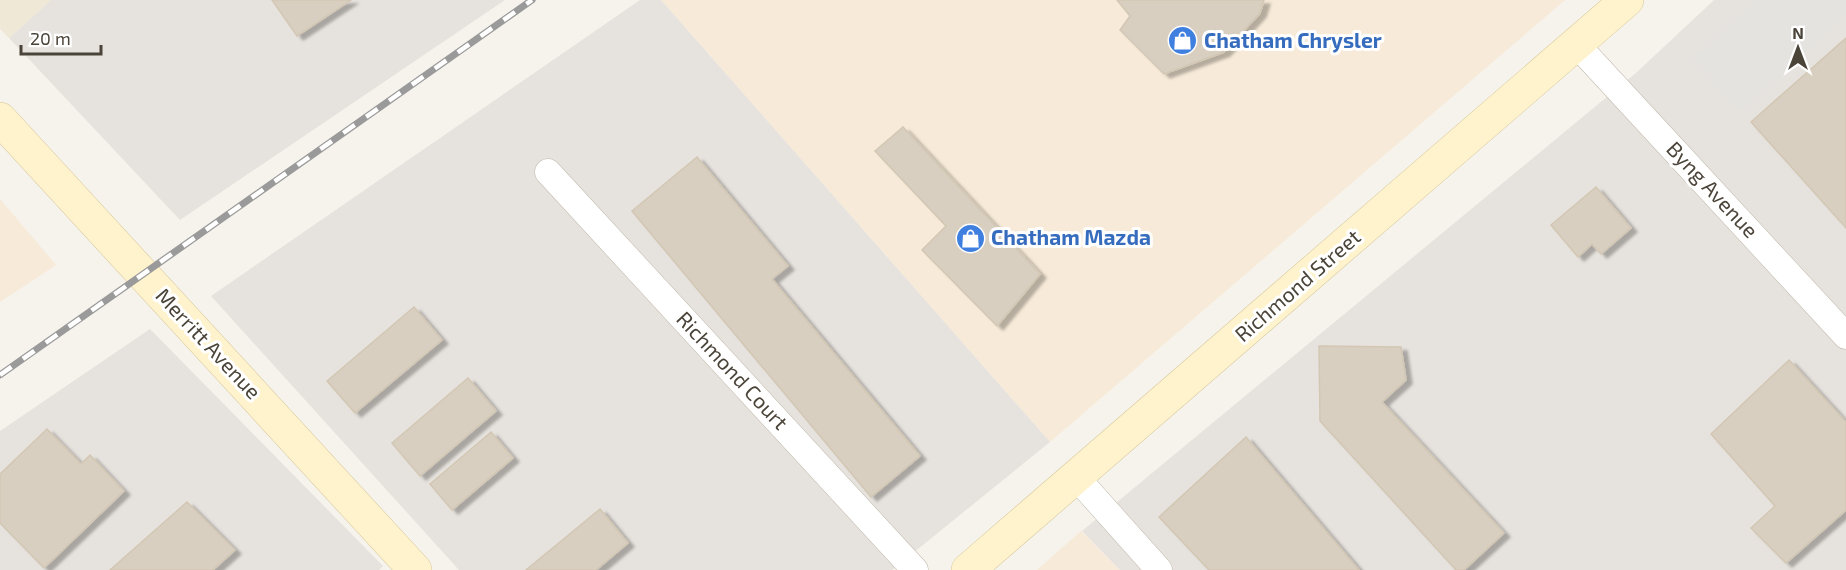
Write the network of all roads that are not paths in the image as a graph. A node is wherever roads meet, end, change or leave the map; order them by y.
1 (1627, 0) edge
2 (1577, 45) junction
3 (0, 119) edge
4 (548, 172) dead end
5 (1846, 336) edge
6 (1076, 477) junction
7 (415, 570) edge
8 (915, 570) edge
9 (968, 570) edge
10 (1159, 570) edge

1 - 2 main road, Richmond Street
2 - 5 street, Byng Avenue
2 - 6 main road, Richmond Street
3 - 7 main road, Merritt Avenue
4 - 8 street, Richmond Court
6 - 9 main road, Richmond Street
6 - 10 street

